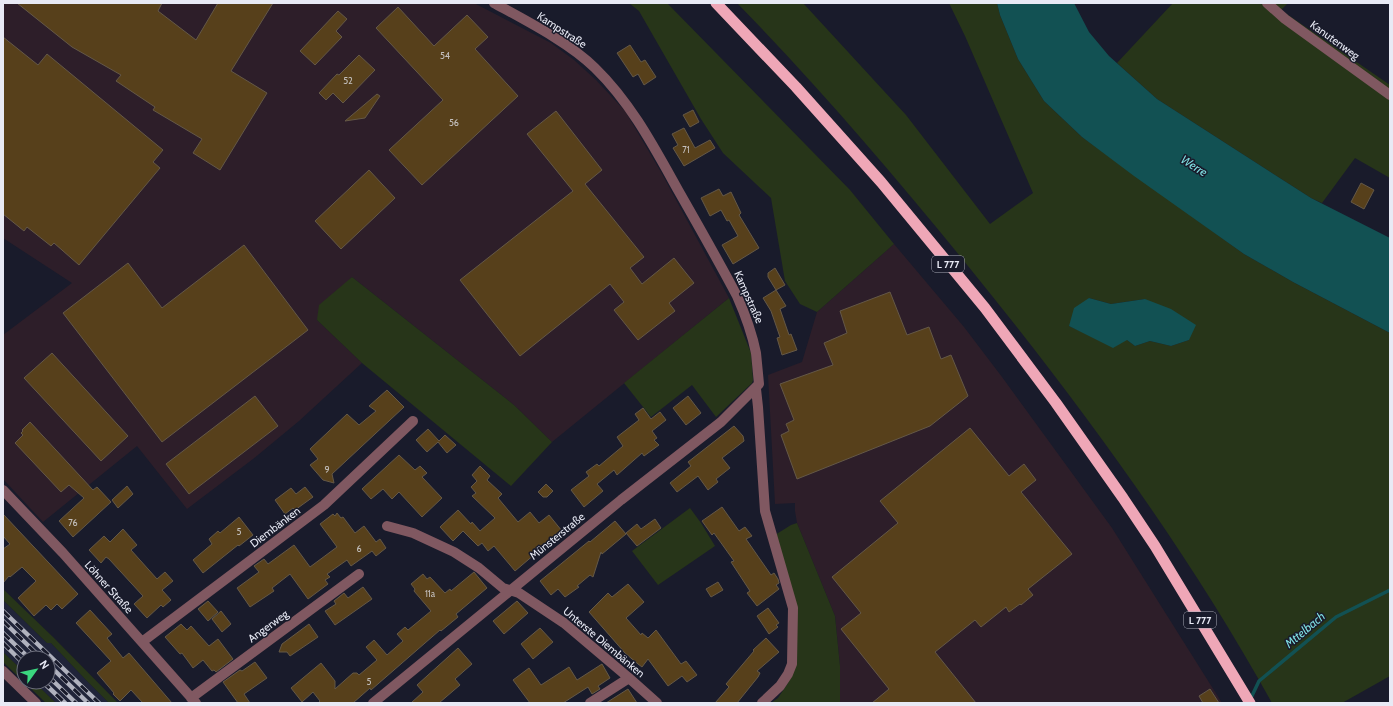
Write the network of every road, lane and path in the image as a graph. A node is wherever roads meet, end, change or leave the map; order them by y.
1 (494, 3) edge
2 (716, 3) edge
3 (1267, 3) edge
4 (1390, 95) edge
5 (756, 389) junction
6 (413, 421) dead end
7 (3, 490) edge
8 (387, 526) dead end
9 (359, 574) dead end
10 (510, 590) junction
11 (142, 642) junction
12 (3, 671) edge
13 (630, 678) junction
14 (1247, 698) edge
15 (194, 700) edge
16 (36, 703) edge
17 (373, 703) edge
18 (590, 703) edge
19 (657, 703) edge
20 (762, 703) edge

1 - 5 street, Kampstraße
2 - 14 highway, L 777
3 - 4 street, Kanutenweg
5 - 10 street, Münsterstraße
5 - 20 street, Kampstraße
6 - 11 street, Diembänken
7 - 11 street, Löhner Straße
8 - 10 street, Unterste Diembänken
9 - 15 street, Angerweg
10 - 13 street, Unterste Diembänken
10 - 17 street, Münsterstraße
11 - 15 street, Löhner Straße
12 - 16 street
13 - 18 street
13 - 19 street, Unterste Diembänken

